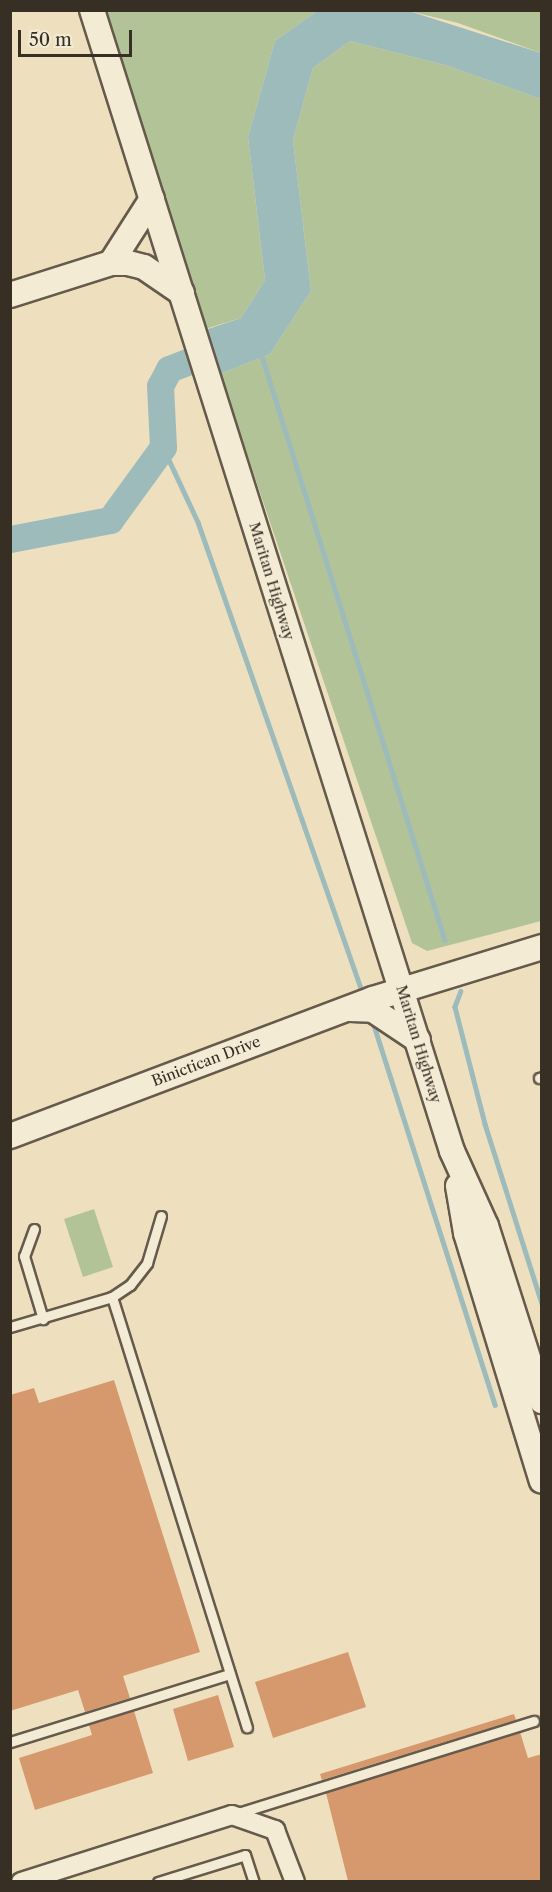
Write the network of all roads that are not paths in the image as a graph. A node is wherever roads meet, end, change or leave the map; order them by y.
1 (92, 10) edge
2 (152, 199) junction
3 (111, 263) junction
4 (182, 293) junction
5 (10, 295) edge
6 (542, 947) edge
7 (402, 989) junction
8 (345, 1009) junction
9 (418, 1040) junction
10 (10, 1136) edge
11 (452, 1151) junction
12 (161, 1216) dead end
13 (34, 1229) dead end
14 (112, 1296) junction
15 (43, 1319) junction
16 (10, 1327) edge
17 (542, 1401) edge
18 (542, 1481) edge
19 (230, 1674) junction
20 (534, 1721) dead end
21 (248, 1727) dead end
22 (10, 1742) edge
23 (232, 1815) junction
24 (21, 1881) edge
25 (158, 1881) edge
26 (254, 1881) edge
27 (296, 1881) edge

1 - 2 main road, Maritan Highway
2 - 3 main road
2 - 4 main road, Maritan Highway
3 - 4 main road
3 - 5 main road
4 - 7 main road, Maritan Highway
6 - 7 main road, Binictican Drive
7 - 8 main road, Binictican Drive
7 - 9 main road, Maritan Highway
8 - 9 main road
8 - 10 main road, Binictican Drive
9 - 11 main road, Maritan Highway
11 - 17 main road, Maritan Highway
11 - 18 main road, Maritan Highway
12 - 14 lane
13 - 15 lane
14 - 15 lane
14 - 19 lane
15 - 16 lane
19 - 21 lane
19 - 22 lane
20 - 23 lane
23 - 24 street
23 - 27 street
25 - 26 lane

